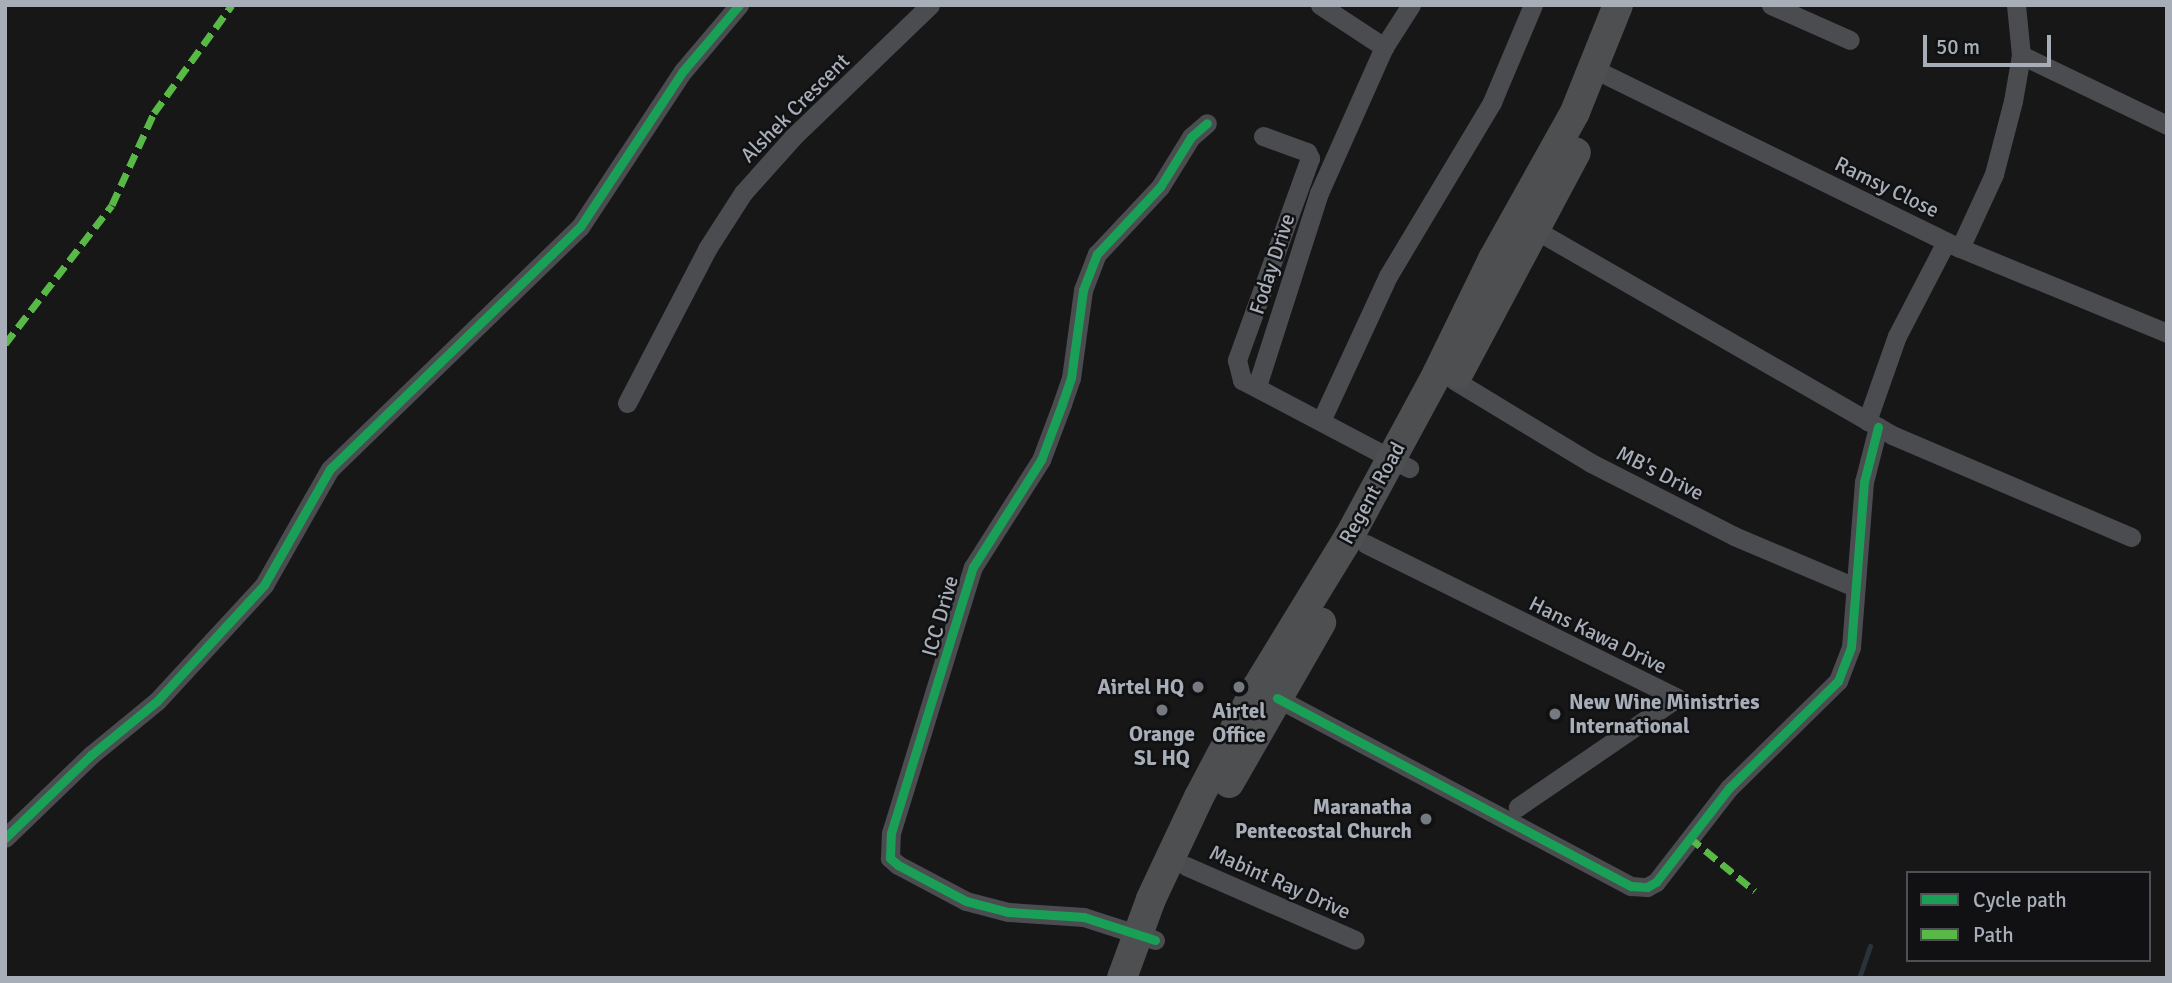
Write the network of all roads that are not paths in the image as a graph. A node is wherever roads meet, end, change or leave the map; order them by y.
1 (738, 5) edge
2 (930, 5) edge
3 (1320, 5) edge
4 (1411, 5) edge
5 (1533, 5) edge
6 (1618, 5) edge
7 (1638, 5) edge
8 (1771, 5) edge
9 (2016, 5) edge
10 (1850, 40) dead end
11 (1384, 47) junction
12 (2021, 55) junction
13 (1603, 73) junction
14 (1207, 123) dead end
15 (2167, 125) edge
16 (1264, 136) dead end
17 (1526, 224) junction
18 (1953, 245) junction
19 (2167, 333) edge
20 (1454, 380) junction
21 (1257, 386) junction
22 (627, 403) dead end
23 (1321, 421) junction
24 (1872, 424) junction
25 (1400, 463) junction
26 (2131, 537) dead end
27 (1366, 544) junction
28 (1855, 587) junction
29 (1277, 698) junction
30 (1217, 784) junction
31 (1518, 807) dead end
32 (5, 838) edge
33 (1186, 866) junction
34 (1146, 937) junction
35 (1355, 940) dead end
36 (1122, 978) edge
37 (1142, 978) edge

1 - 32 street
2 - 22 street, Alshek Crescent
3 - 11 street
4 - 11 street, Foday Drive
5 - 23 street
6 - 13 main road, Regent Road
7 - 13 main road, Regent Road
8 - 10 street
9 - 12 street
11 - 21 street, Foday Drive
12 - 15 street
12 - 18 street
13 - 17 main road, Regent Road
13 - 18 street, Ramsy Close
14 - 34 street, ICC Drive
16 - 21 street
17 - 20 main road, Regent Road
17 - 24 street
17 - 25 main road, Regent Road
18 - 19 street, Ramsy Close
18 - 24 street
20 - 25 main road, Regent Road
20 - 28 street, MB's Drive
21 - 23 street
23 - 25 street
24 - 26 street
24 - 28 street
25 - 27 main road, Regent Road
25 - 30 main road, Regent Road
27 - 29 main road, Regent Road
27 - 31 street, Hans Kawa Drive
28 - 29 street
29 - 30 main road, Regent Road
30 - 33 main road, Regent Road
30 - 34 main road, Regent Road
33 - 34 main road, Regent Road
33 - 35 street, Mabint Ray Drive
34 - 36 main road, Regent Road
34 - 37 main road, Regent Road

